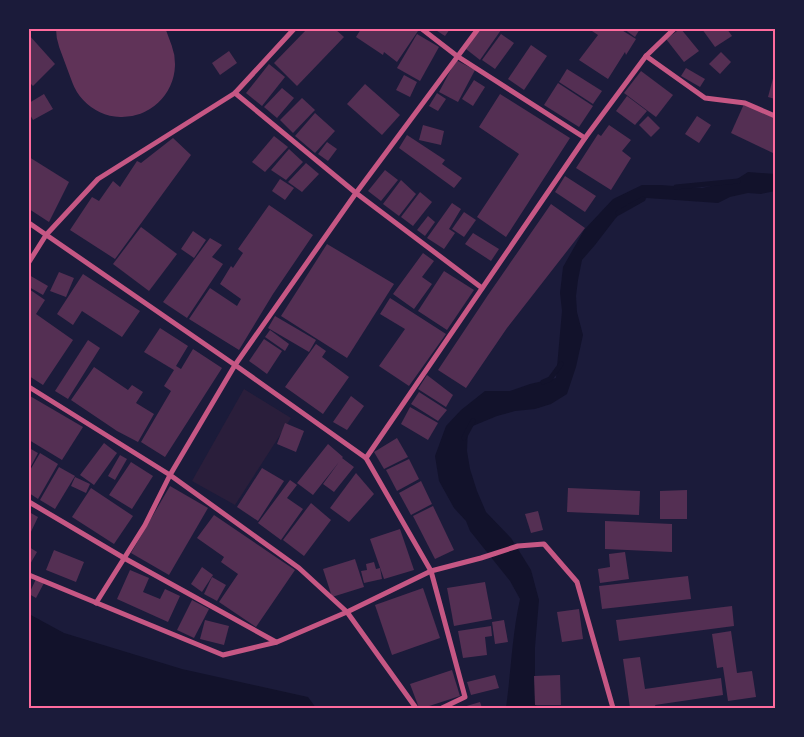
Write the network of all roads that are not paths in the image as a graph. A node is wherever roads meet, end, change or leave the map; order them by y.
1 (294, 29) edge
2 (422, 29) edge
3 (478, 29) edge
4 (674, 29) edge
5 (458, 56) junction
6 (646, 56) junction
7 (235, 92) junction
8 (775, 116) edge
9 (585, 138) junction
10 (356, 193) junction
11 (29, 223) edge
12 (46, 235) junction
13 (29, 262) edge
14 (482, 288) junction
15 (235, 365) junction
16 (29, 386) edge
17 (366, 458) junction
18 (170, 476) junction
19 (29, 502) edge
20 (124, 558) junction
21 (431, 571) junction
22 (29, 575) edge
23 (96, 603) junction
24 (347, 612) junction
25 (277, 642) junction
26 (416, 708) edge
27 (442, 708) edge
28 (613, 708) edge

1 - 7 street
2 - 5 street
3 - 5 street
4 - 6 street
5 - 9 street
5 - 10 street
6 - 8 street
6 - 9 street
7 - 10 street
7 - 12 street
9 - 14 street
10 - 14 street
10 - 15 street
11 - 12 street
12 - 13 street
12 - 15 street
14 - 17 street
15 - 17 street
15 - 18 street
16 - 18 street
17 - 21 street
18 - 20 street
18 - 24 street
19 - 20 street
20 - 23 street
20 - 25 street
21 - 24 street
21 - 27 street
21 - 28 street
22 - 23 street
23 - 25 street
24 - 25 street
24 - 26 street

